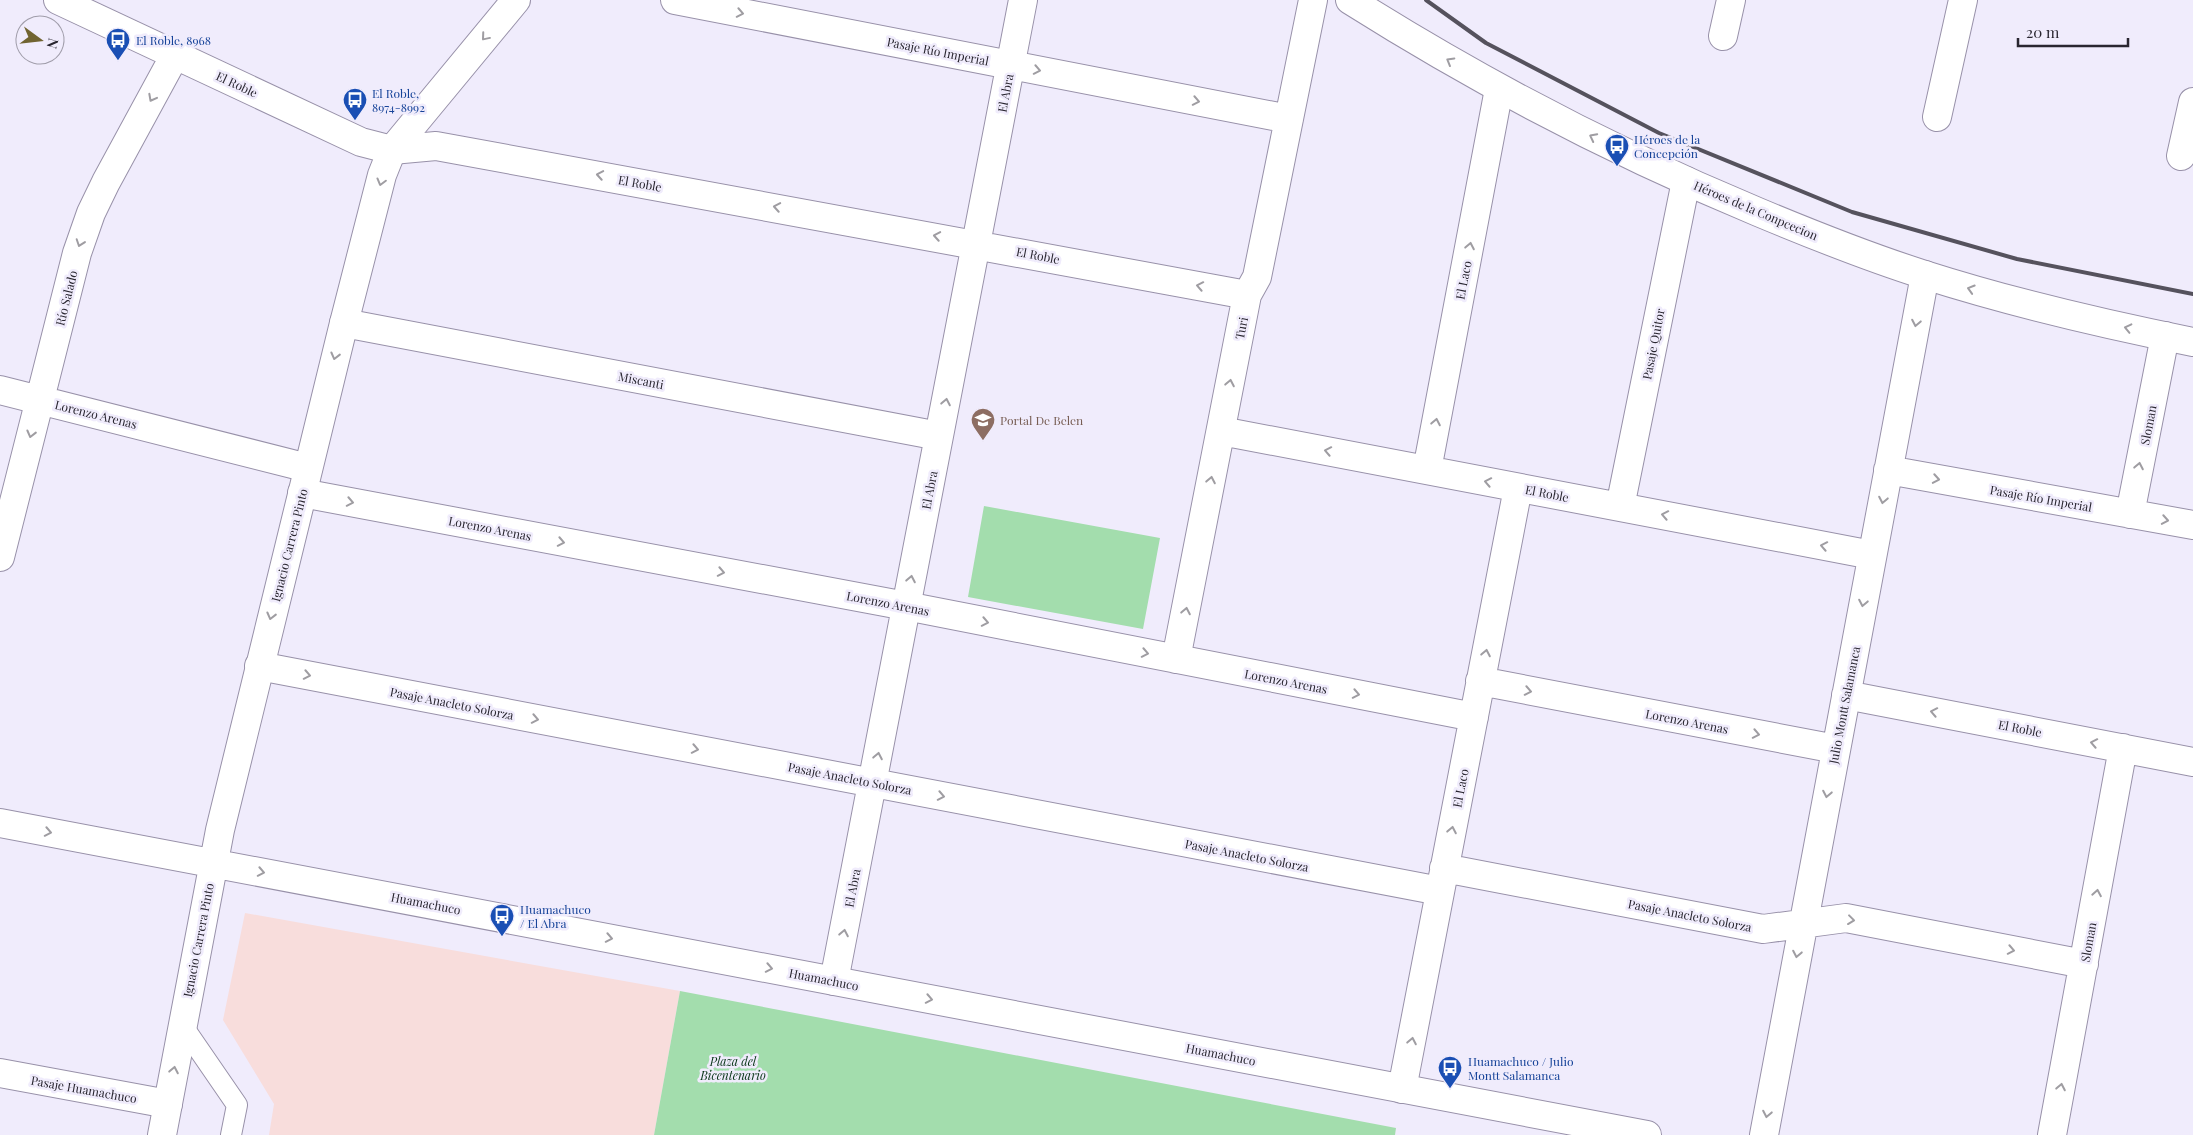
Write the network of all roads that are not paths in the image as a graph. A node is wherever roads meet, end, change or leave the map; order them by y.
1 (58, 0) edge
2 (674, 0) edge
3 (1023, 0) edge
4 (1313, 0) edge
5 (1350, 0) edge
6 (1731, 0) edge
7 (1963, 0) edge
8 (513, 1) edge
9 (1723, 36) dead end
10 (175, 55) junction
11 (1010, 65) junction
12 (1499, 89) junction
13 (2193, 102) edge
14 (1937, 117) dead end
15 (1289, 119) junction
16 (392, 150) junction
17 (2181, 156) dead end
18 (1686, 181) junction
19 (976, 244) junction
20 (1925, 275) junction
21 (1247, 295) junction
22 (344, 323) junction
23 (2165, 336) junction
24 (2193, 342) edge
25 (0, 390) edge
26 (40, 400) junction
27 (1221, 431) junction
28 (939, 436) junction
29 (1427, 470) junction
30 (1888, 470) junction
31 (305, 480) junction
32 (1518, 488) junction
33 (1620, 507) junction
34 (2130, 514) junction
35 (2193, 525) edge
36 (1872, 555) junction
37 (0, 557) edge
38 (906, 606) junction
39 (1176, 659) junction
40 (259, 666) junction
41 (1480, 681) junction
42 (1846, 695) junction
43 (1474, 717) junction
44 (2123, 748) junction
45 (1836, 749) junction
46 (2193, 762) edge
47 (873, 783) junction
48 (0, 823) edge
49 (213, 863) junction
50 (1442, 880) junction
51 (1803, 924) junction
52 (2084, 964) junction
53 (834, 980) junction
54 (182, 1025) junction
55 (0, 1073) edge
56 (1402, 1089) junction
57 (168, 1104) junction
58 (162, 1135) edge
59 (231, 1135) edge
60 (1647, 1135) edge
61 (1764, 1135) edge
62 (2052, 1135) edge

1 - 10 street, El Roble
2 -> 11 street, Pasaje Río Imperial
3 - 11 street, El Abra
4 - 15 street, Turi
12 -> 5 street, Héroes de la Conpcecion
6 - 9 street
7 - 14 street
8 -> 16 street, Ignacio Carrera Pinto
10 - 16 street, El Roble
10 -> 26 street, Río Salado
11 -> 15 street, Pasaje Río Imperial
11 - 19 street, El Abra
18 -> 12 street, Héroes de la Conpcecion
29 -> 12 street, El Laco
13 - 17 street
15 - 21 street, Turi
19 -> 16 street, El Roble
16 -> 22 street, Ignacio Carrera Pinto
18 - 20 street, Héroes de la Conpcecion
18 - 33 street, Pasaje Quitor
21 -> 19 street, El Roble
28 -> 19 street, El Abra
23 -> 20 street, Héroes de la Conpcecion
20 -> 30 street, Julio Montt Salamanca
27 -> 21 street, Turi
22 - 28 street, Miscanti
22 -> 31 street, Ignacio Carrera Pinto
23 - 24 street, Héroes de la Conpcecion
34 -> 23 street, Sloman
25 - 26 street, Lorenzo Arenas
26 - 31 street, Lorenzo Arenas
26 -> 37 street, Río Salado
29 -> 27 street, El Roble
39 -> 27 street, Turi
38 -> 28 street, El Abra
32 -> 29 street, El Roble
30 -> 34 street, Pasaje Río Imperial
30 -> 36 street, Julio Montt Salamanca
31 -> 38 street, Lorenzo Arenas
31 -> 40 street, Ignacio Carrera Pinto
32 - 33 street, El Roble
41 -> 32 street, El Laco
36 -> 33 street, El Roble
34 -> 35 street, Pasaje Río Imperial
36 -> 42 street, Julio Montt Salamanca
38 -> 39 street, Lorenzo Arenas
47 -> 38 street, El Abra
39 -> 43 street, Lorenzo Arenas
40 -> 47 street, Pasaje Anacleto Solorza
40 - 49 street, Ignacio Carrera Pinto
41 - 43 street, El Laco
41 -> 45 street, Lorenzo Arenas
44 -> 42 street, El Roble
42 - 45 street, Julio Montt Salamanca
50 -> 43 street, El Laco
44 - 46 street, El Roble
52 -> 44 street, Sloman
45 -> 51 street, Julio Montt Salamanca
47 -> 50 street, Pasaje Anacleto Solorza
53 -> 47 street, El Abra
48 -> 49 street, Huamachuco
49 -> 53 street, Huamachuco
49 - 54 street, Ignacio Carrera Pinto
50 - 51 street, Pasaje Anacleto Solorza
56 -> 50 street, El Laco
51 -> 52 street, Pasaje Anacleto Solorza
51 -> 61 street, Julio Montt Salamanca
62 -> 52 street, Sloman
53 -> 56 street, Huamachuco
57 -> 54 street, Ignacio Carrera Pinto
54 - 59 lane
55 - 57 street, Pasaje Huamachuco
56 - 60 street, Huamachuco
57 - 58 street, Ignacio Carrera Pinto

